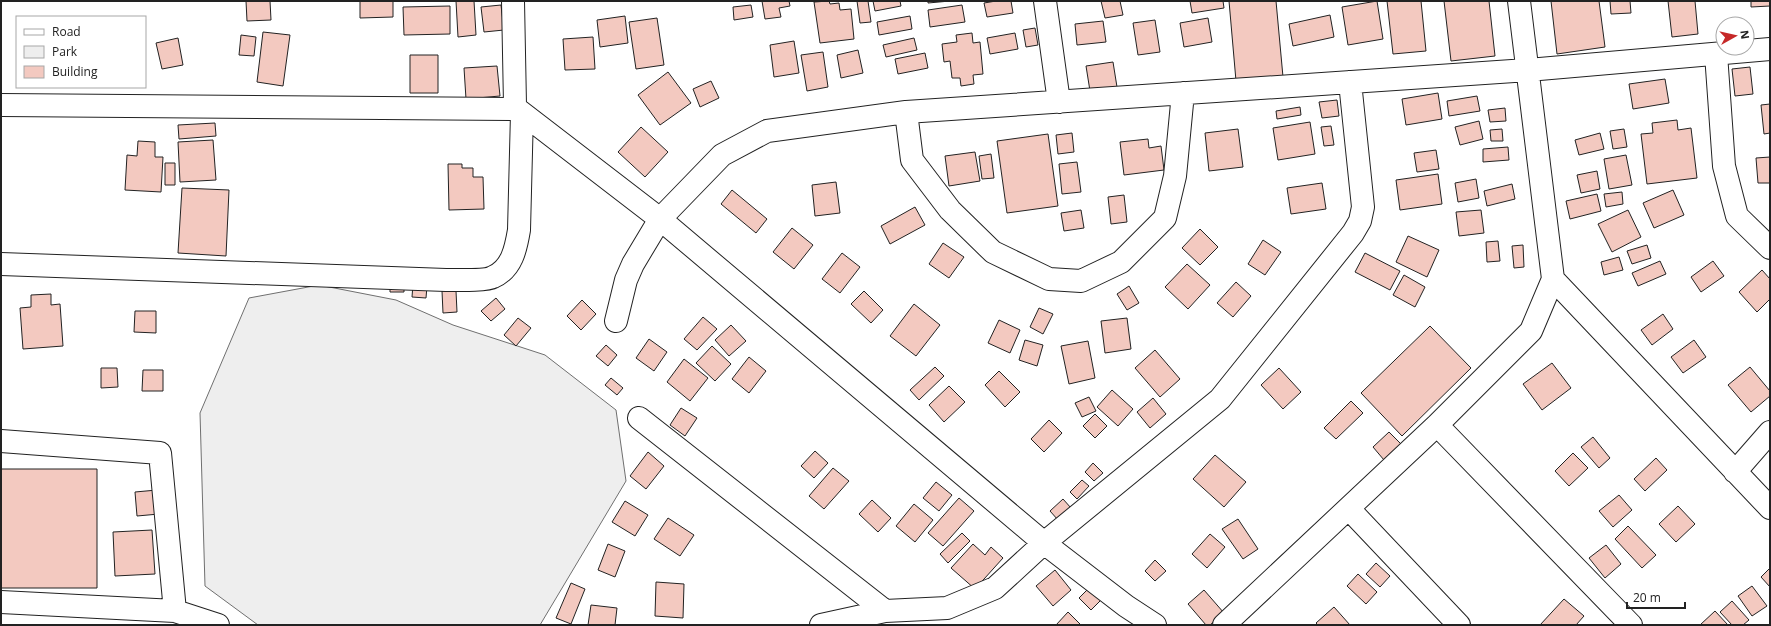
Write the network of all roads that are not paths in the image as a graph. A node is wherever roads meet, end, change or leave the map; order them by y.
1 (513, 1) edge
2 (1045, 1) edge
3 (1519, 1) edge
4 (1770, 50) edge
5 (1755, 51) edge
6 (1715, 54) edge
7 (1716, 56) edge
8 (1528, 70) junction
9 (1350, 82) junction
10 (1183, 93) junction
11 (1059, 102) junction
12 (1, 105) edge
13 (519, 111) junction
14 (906, 112) junction
15 (660, 219) junction
16 (1770, 248) edge
17 (1, 264) edge
18 (1552, 279) junction
19 (616, 321) dead end
20 (639, 418) dead end
21 (1438, 425) junction
22 (1770, 432) edge
23 (1, 440) edge
24 (1735, 472) junction
25 (1770, 508) edge
26 (1349, 509) junction
27 (1044, 543) junction
28 (1, 602) edge
29 (175, 611) junction
30 (885, 611) junction
31 (218, 625) edge
32 (821, 625) edge
33 (1155, 625) edge
34 (1224, 625) edge
35 (1459, 625) edge
36 (1631, 625) edge

1 - 13 street
2 - 11 street
3 - 8 street
4 - 5 street
6 - 8 street
7 - 16 street
8 - 9 street
8 - 18 street
9 - 10 street
9 - 27 street
10 - 11 street
10 - 14 street
11 - 14 street
12 - 13 street
13 - 15 street
13 - 17 street
14 - 15 street
15 - 19 street
15 - 27 street
18 - 21 street
18 - 24 street
20 - 30 street
21 - 26 street
21 - 36 street
22 - 24 street
23 - 29 street
24 - 25 street
26 - 34 street
26 - 35 street
27 - 30 street
27 - 33 street
28 - 29 street
29 - 31 street
30 - 32 street

